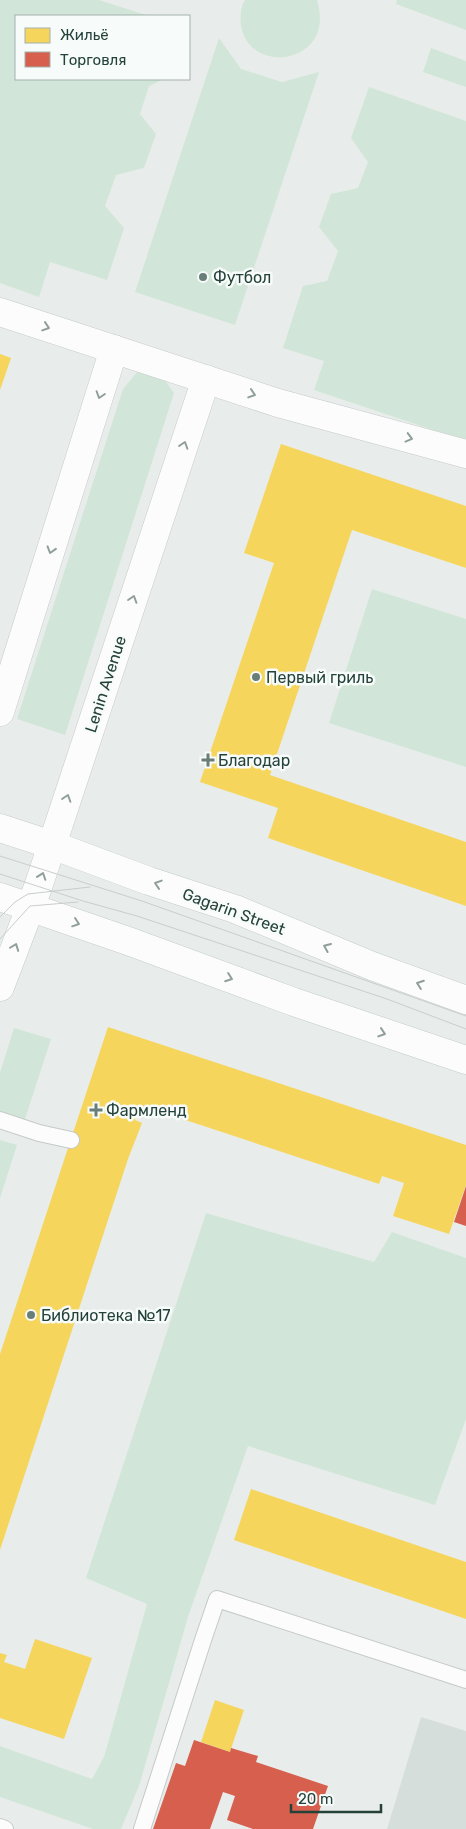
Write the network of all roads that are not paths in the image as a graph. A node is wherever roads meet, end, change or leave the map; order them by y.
1 (0, 312) edge
2 (114, 349) junction
3 (206, 379) junction
4 (466, 454) edge
5 (0, 712) edge
6 (0, 828) edge
7 (52, 845) junction
8 (0, 897) edge
9 (30, 906) junction
10 (0, 987) edge
11 (466, 1000) edge
12 (466, 1060) edge
13 (0, 1120) edge
14 (71, 1140) dead end
15 (466, 1680) edge
16 (0, 1827) edge
17 (5, 1829) edge
18 (142, 1829) edge

1 -> 2 street
2 - 3 street
2 -> 5 street
3 -> 4 street
7 -> 3 street, Lenin Avenue
6 - 7 street, Gagarin Street
9 -> 7 street, Lenin Avenue
11 -> 7 street, Gagarin Street
8 - 9 street
10 -> 9 street, Lenin Avenue
9 -> 12 street
13 - 14 lane
15 - 18 lane
16 - 17 lane

